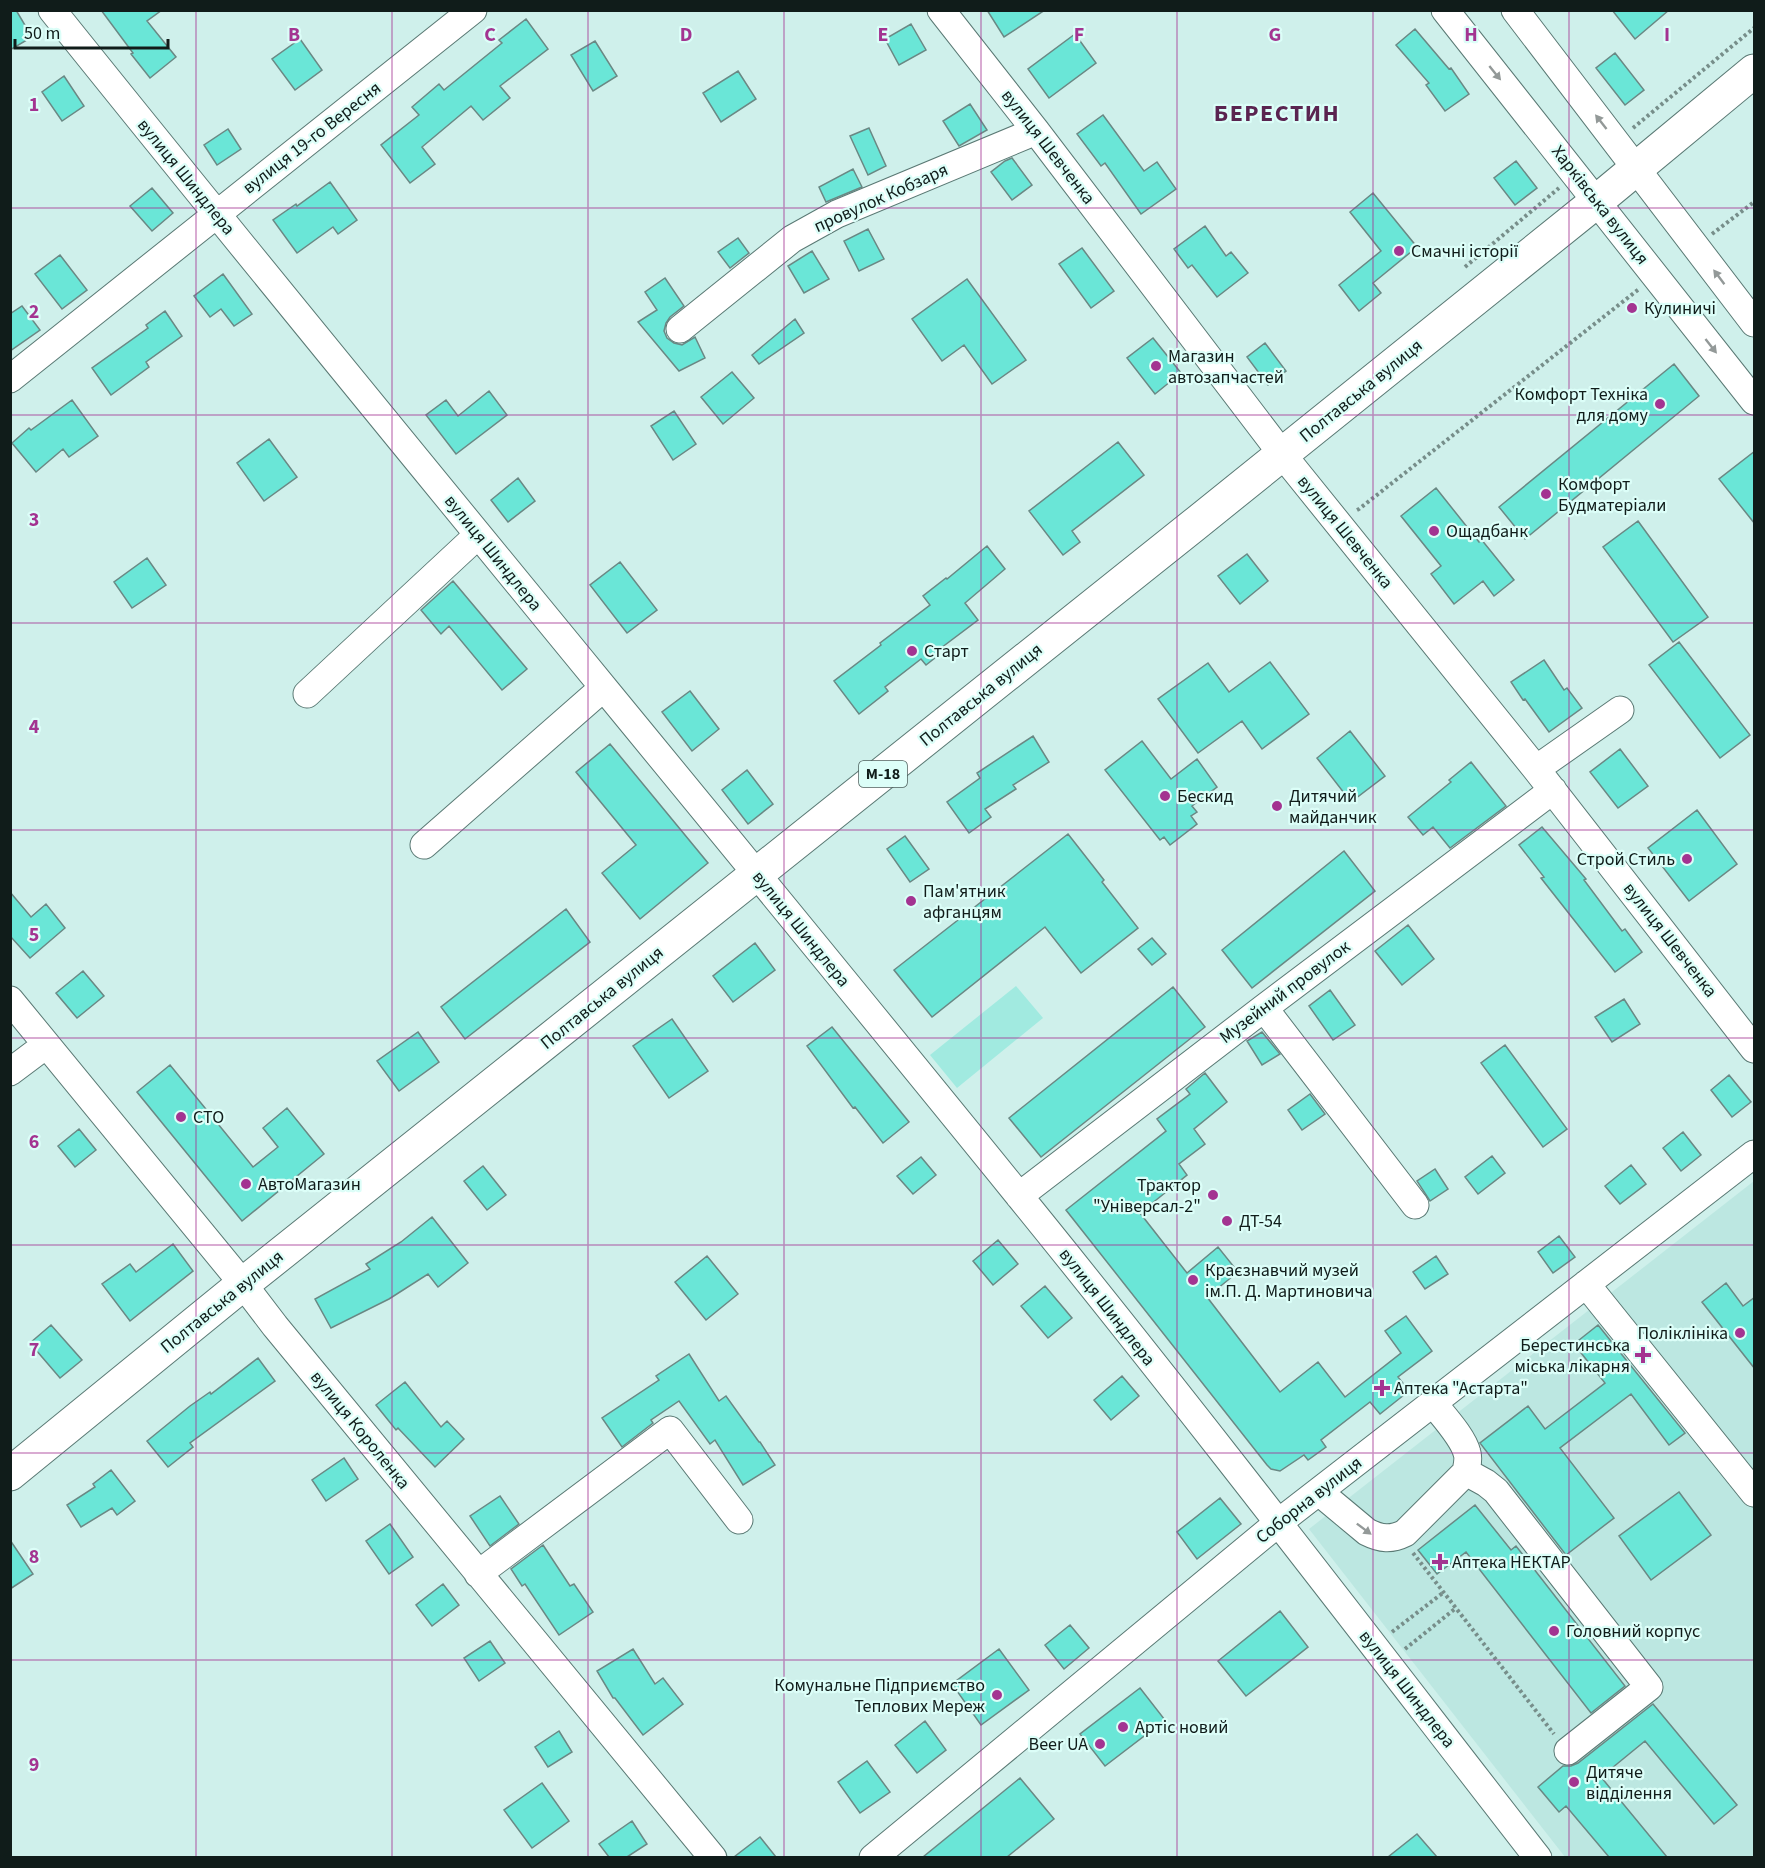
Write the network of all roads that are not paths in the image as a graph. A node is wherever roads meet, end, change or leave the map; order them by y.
1 (52, 10) edge
2 (473, 10) edge
3 (940, 10) edge
4 (1445, 10) edge
5 (1515, 10) edge
6 (1755, 71) edge
7 (1036, 131) junction
8 (1636, 168) junction
9 (1597, 201) junction
10 (216, 215) junction
11 (1755, 323) edge
12 (681, 329) dead end
13 (10, 379) edge
14 (1755, 400) edge
15 (1282, 454) junction
16 (478, 535) junction
17 (603, 688) junction
18 (307, 694) dead end
19 (1620, 710) dead end
20 (1536, 769) junction
21 (1553, 790) junction
22 (424, 845) dead end
23 (756, 876) junction
24 (10, 1000) edge
25 (1264, 1008) junction
26 (46, 1044) junction
27 (1755, 1049) edge
28 (10, 1071) edge
29 (1755, 1154) edge
30 (1019, 1196) junction
31 (1415, 1205) dead end
32 (243, 1284) junction
33 (1586, 1284) junction
34 (1433, 1403) junction
35 (1466, 1472) junction
36 (10, 1474) edge
37 (1319, 1492) junction
38 (1755, 1493) edge
39 (739, 1520) dead end
40 (1278, 1523) junction
41 (478, 1574) junction
42 (1568, 1751) road end
43 (713, 1857) edge
44 (873, 1857) edge
45 (1538, 1857) edge

1 - 10 street, вулиця Шиндлера
2 - 10 street, вулиця 19-го Вересня
3 - 7 street, вулиця Шевченка
4 -> 9 street, Харківська вулиця
8 -> 5 street
6 - 8 highway, Полтавська вулиця / М-18
7 - 12 street, провулок Кобзаря
7 - 15 street, вулиця Шевченка
8 - 9 highway, Полтавська вулиця / М-18
11 -> 8 street
9 -> 14 street, Харківська вулиця
9 - 15 highway, Полтавська вулиця / М-18
10 - 13 street, вулиця 19-го Вересня
10 - 16 street, вулиця Шиндлера
15 - 20 street, вулиця Шевченка
15 - 23 highway, Полтавська вулиця / М-18
16 - 17 street, вулиця Шиндлера
16 - 18 street
17 - 22 street
17 - 23 street, вулиця Шиндлера
19 - 20 street
20 - 21 street, вулиця Шевченка
21 - 25 street, Музейний провулок
21 - 27 street, вулиця Шевченка
23 - 30 street, вулиця Шиндлера
23 - 32 highway, Полтавська вулиця / М-18
24 - 26 street, вулиця Короленка
25 - 30 street, Музейний провулок
25 - 31 street
26 - 28 street
26 - 32 street, вулиця Короленка
29 - 33 street, Соборна вулиця
30 - 40 street, вулиця Шиндлера
32 - 36 highway, Полтавська вулиця / М-18
32 - 41 street, вулиця Короленка
33 - 34 street, Соборна вулиця
33 - 38 street
34 - 35 street
34 - 37 street, Соборна вулиця
37 -> 35 street
35 - 42 street
37 - 40 street, Соборна вулиця
39 - 41 street
40 - 44 street, Соборна вулиця
40 - 45 street, вулиця Шиндлера
41 - 43 street, вулиця Короленка

